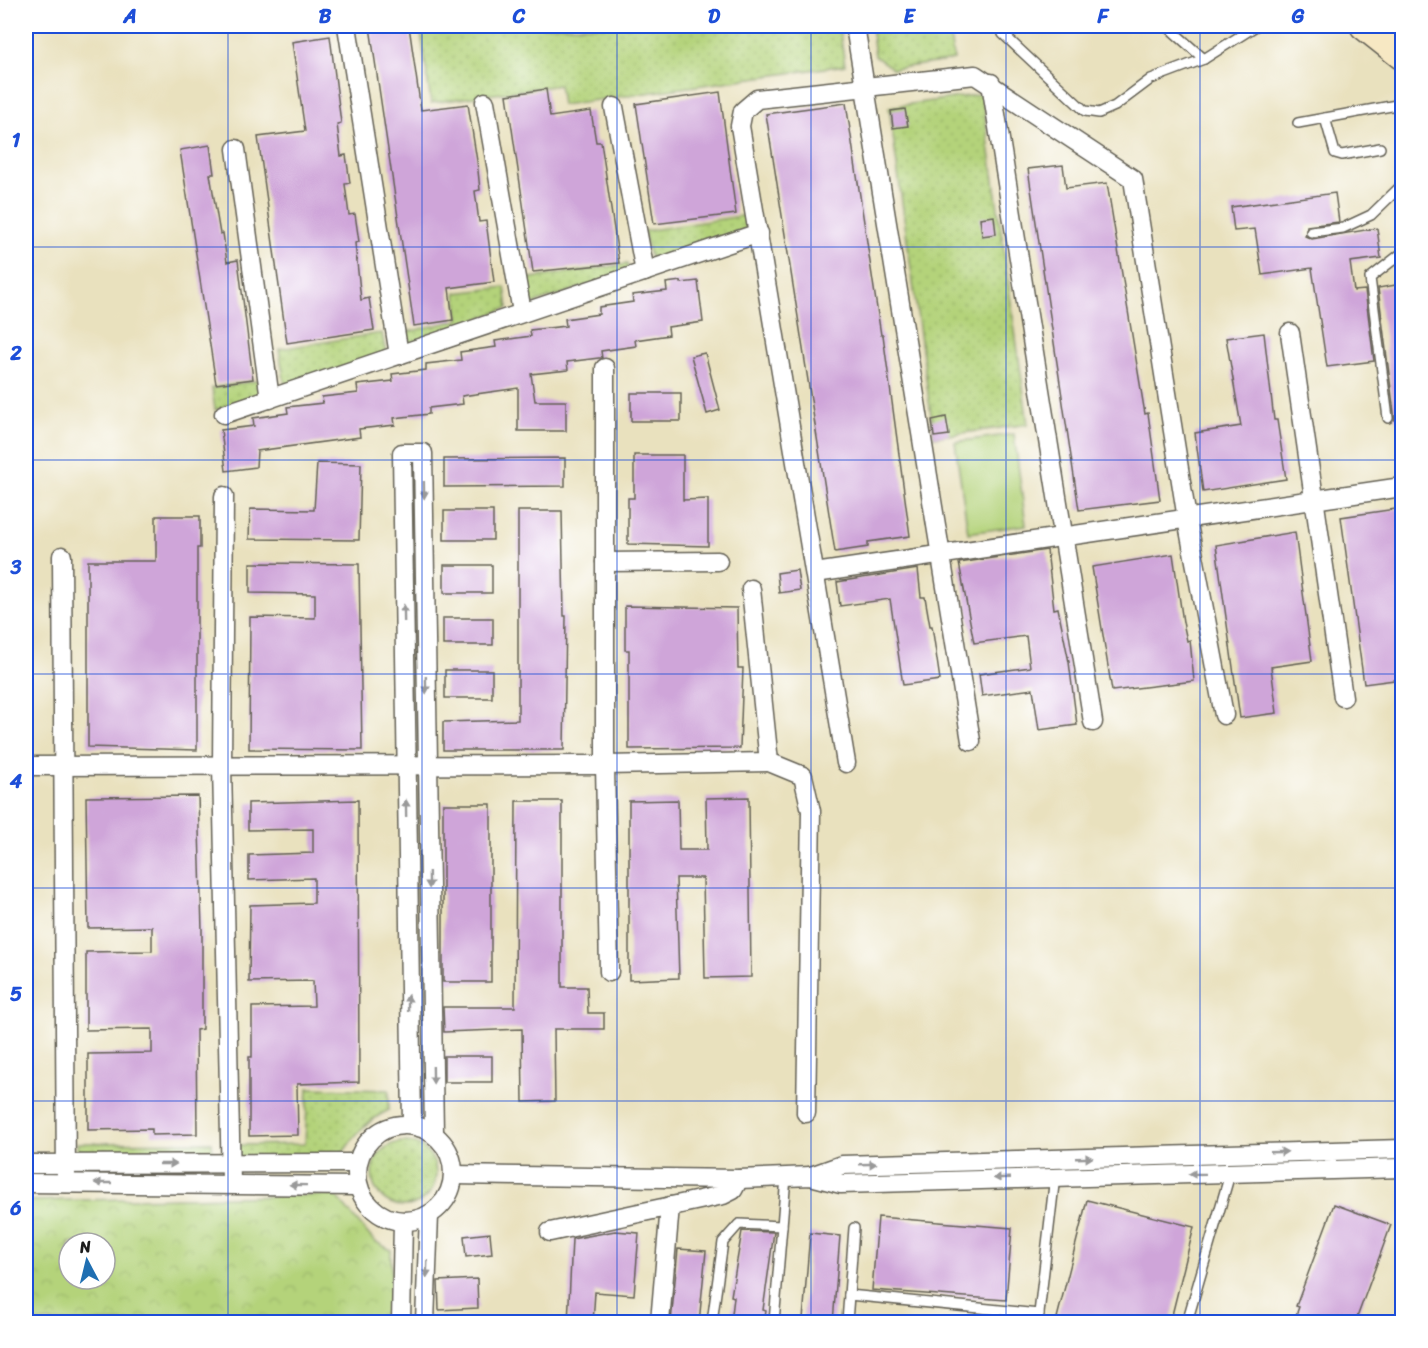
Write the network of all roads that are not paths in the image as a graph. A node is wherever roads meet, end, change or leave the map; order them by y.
1 (347, 26) edge
2 (855, 26) edge
3 (1001, 26) edge
4 (1167, 26) edge
5 (1256, 26) edge
6 (1375, 30) edge
7 (1402, 56) edge
8 (1204, 59) junction
9 (991, 84) junction
10 (866, 88) junction
11 (485, 102) dead end
12 (1402, 104) edge
13 (614, 107) dead end
14 (1325, 118) junction
15 (1298, 123) dead end
16 (1380, 148) dead end
17 (236, 149) dead end
18 (1402, 185) edge
19 (1311, 232) dead end
20 (759, 233) junction
21 (1402, 253) edge
22 (645, 272) junction
23 (522, 312) junction
24 (1290, 333) dead end
25 (399, 355) junction
26 (605, 368) dead end
27 (270, 399) junction
28 (224, 414) dead end
29 (1388, 418) dead end
30 (1402, 487) edge
31 (224, 496) dead end
32 (1314, 500) junction
33 (1187, 519) junction
34 (1064, 536) junction
35 (939, 555) junction
36 (62, 556) dead end
37 (718, 561) dead end
38 (605, 562) junction
39 (815, 573) junction
40 (751, 590) dead end
41 (1343, 697) dead end
42 (1224, 715) dead end
43 (1093, 722) dead end
44 (971, 741) dead end
45 (769, 762) junction
46 (846, 763) dead end
47 (406, 765) junction
48 (427, 765) junction
49 (605, 765) junction
50 (26, 766) edge
51 (61, 766) junction
52 (222, 766) junction
53 (609, 972) dead end
54 (806, 1113) dead end
55 (412, 1124) junction
56 (434, 1133) junction
57 (1402, 1149) edge
58 (356, 1163) junction
59 (26, 1164) edge
60 (64, 1164) junction
61 (230, 1165) junction
62 (1056, 1167) junction
63 (1402, 1168) edge
64 (1230, 1174) junction
65 (454, 1175) junction
66 (786, 1177) junction
67 (739, 1179) junction
68 (26, 1183) edge
69 (66, 1183) junction
70 (231, 1183) junction
71 (357, 1186) junction
72 (670, 1206) junction
73 (429, 1215) junction
74 (403, 1222) junction
75 (782, 1226) junction
76 (854, 1228) dead end
77 (550, 1232) dead end
78 (849, 1295) junction
79 (1039, 1318) edge
80 (401, 1323) edge
81 (425, 1323) edge
82 (660, 1323) edge
83 (712, 1323) edge
84 (774, 1323) edge
85 (847, 1323) edge
86 (1187, 1323) edge

1 - 25 street
2 - 10 street
3 - 8 lane
4 - 8 lane
5 - 8 lane
6 - 7 main road
9 - 10 street
9 - 33 street
9 - 34 street
10 - 20 street
10 - 35 street
11 - 23 street
12 - 14 lane
13 - 22 street
14 - 15 lane
14 - 16 lane
17 - 27 street
18 - 19 lane
20 - 22 street
20 - 39 street
21 - 29 lane
22 - 23 street
23 - 25 street
24 - 32 street
25 - 27 street
26 - 38 street
27 - 28 street
30 - 32 street
31 - 52 street
32 - 33 street
32 - 41 street
33 - 34 street
33 - 42 street
34 - 35 street
34 - 43 street
35 - 39 street
35 - 44 street
36 - 51 street
37 - 38 street
38 - 49 street
39 - 46 street
40 - 45 street
45 - 49 street
45 - 54 street
47 - 48 street
47 -> 48 street
47 - 52 street
55 -> 47 street
48 - 49 street
48 -> 56 street
49 - 53 street
50 - 51 street
51 - 52 street
51 - 60 street
52 - 61 street
55 - 56 street
55 - 58 street
56 - 65 street
62 -> 57 street
58 - 61 street
58 - 71 street
59 - 60 street
60 -> 61 street
60 - 69 street
61 - 70 street
64 -> 62 street
62 - 66 street
62 - 79 lane
63 - 64 street
64 - 86 lane
65 - 67 street
65 - 73 street
66 - 67 street
66 - 75 lane
67 - 72 street
68 - 69 street
70 -> 69 street
71 -> 70 street
71 - 74 street
72 - 77 street
72 - 82 street
73 - 74 street
73 -> 81 street
74 - 80 street
75 - 83 lane
75 - 84 lane
76 - 78 lane
78 - 79 lane
78 - 85 lane

